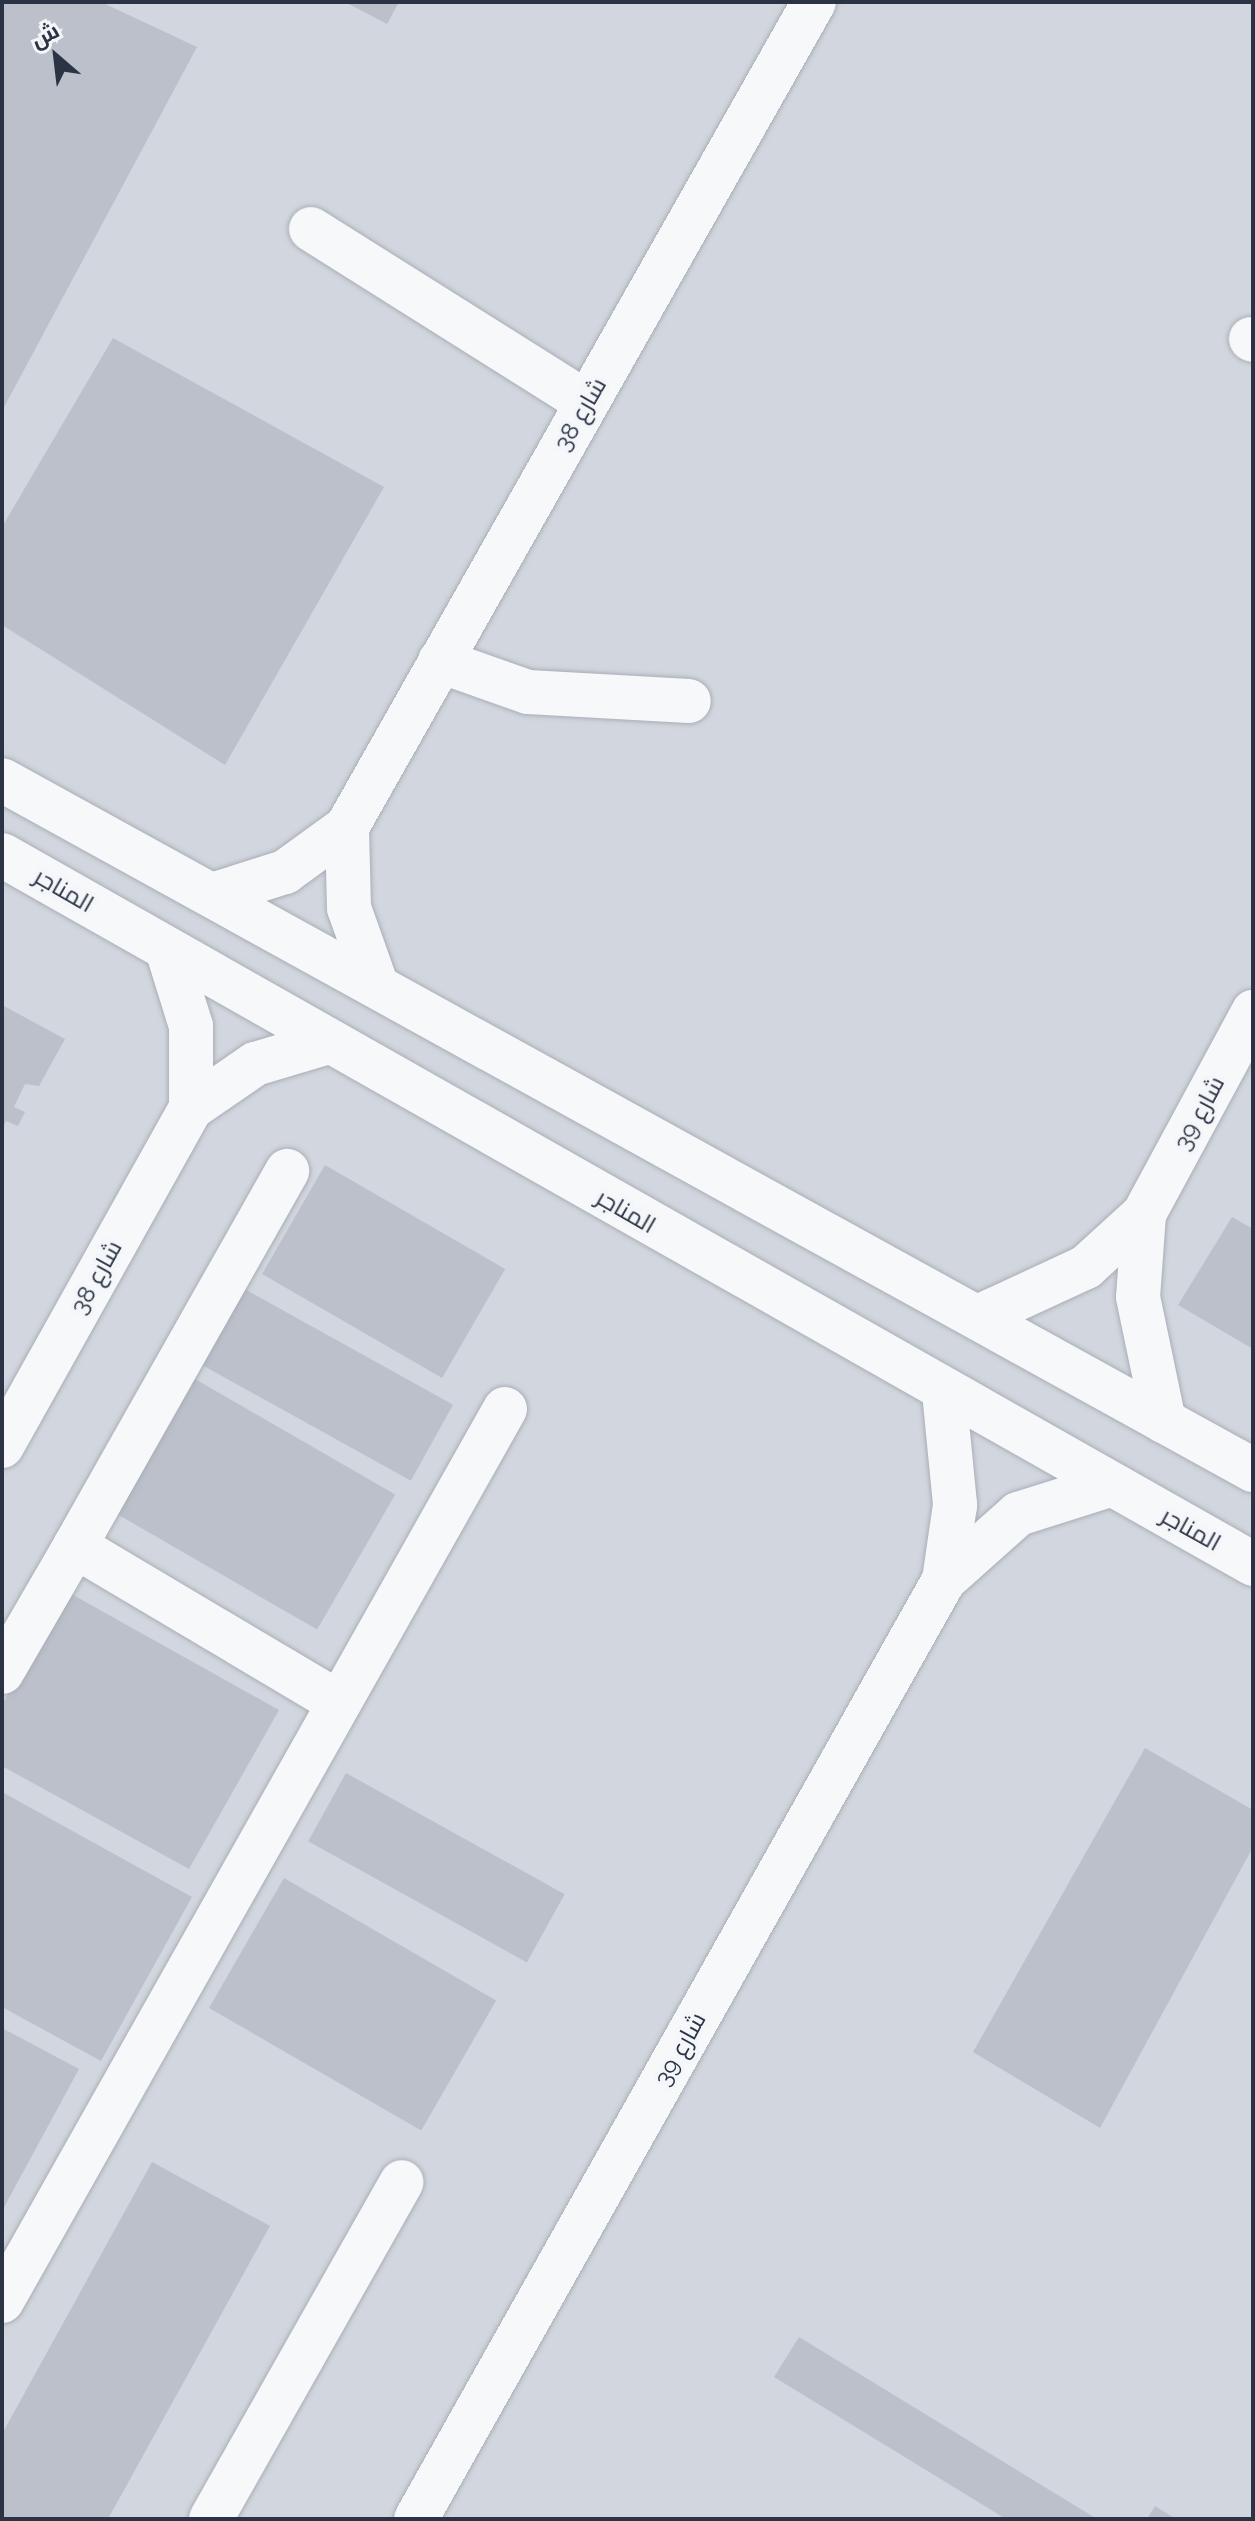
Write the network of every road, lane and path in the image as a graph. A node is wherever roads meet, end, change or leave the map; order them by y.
1 (814, 2) edge
2 (311, 229) dead end
3 (586, 402) junction
4 (440, 661) junction
5 (689, 701) dead end
6 (2, 780) edge
7 (347, 827) junction
8 (2, 855) edge
9 (212, 895) junction
10 (167, 949) junction
11 (376, 984) junction
12 (1253, 1012) edge
13 (329, 1042) junction
14 (191, 1108) junction
15 (287, 1171) dead end
16 (1144, 1214) junction
17 (978, 1317) junction
18 (944, 1392) junction
19 (505, 1409) dead end
20 (1164, 1421) junction
21 (2, 1446) edge
22 (1253, 1470) edge
23 (1110, 1485) junction
24 (75, 1546) junction
25 (1253, 1564) edge
26 (944, 1580) junction
27 (2, 1672) edge
28 (339, 1703) junction
29 (402, 2182) dead end
30 (2, 2301) edge
31 (211, 2519) edge
32 (416, 2519) edge

1 - 3 street, شارع 38
2 - 3 street
3 - 4 street, شارع 38
4 - 5 street
4 - 7 street, شارع 38
6 - 9 street
7 - 9 street, شارع 38
7 - 11 street
8 - 10 street, المناجر
9 - 11 street
10 - 13 street, المناجر
10 - 14 street, شارع 38
11 - 17 street
12 - 16 street, شارع 39
13 - 14 street, شارع 38
13 - 18 street, المناجر
14 - 21 street, شارع 38
15 - 24 street
16 - 17 street, شارع 39
16 - 20 street, شارع 39
17 - 20 street
18 - 23 street, المناجر
18 - 26 street, شارع 39
19 - 28 street
20 - 22 street
23 - 25 street, المناجر
23 - 26 street, شارع 39
24 - 27 street
24 - 28 street
26 - 32 street, شارع 39
28 - 30 street
29 - 31 street

